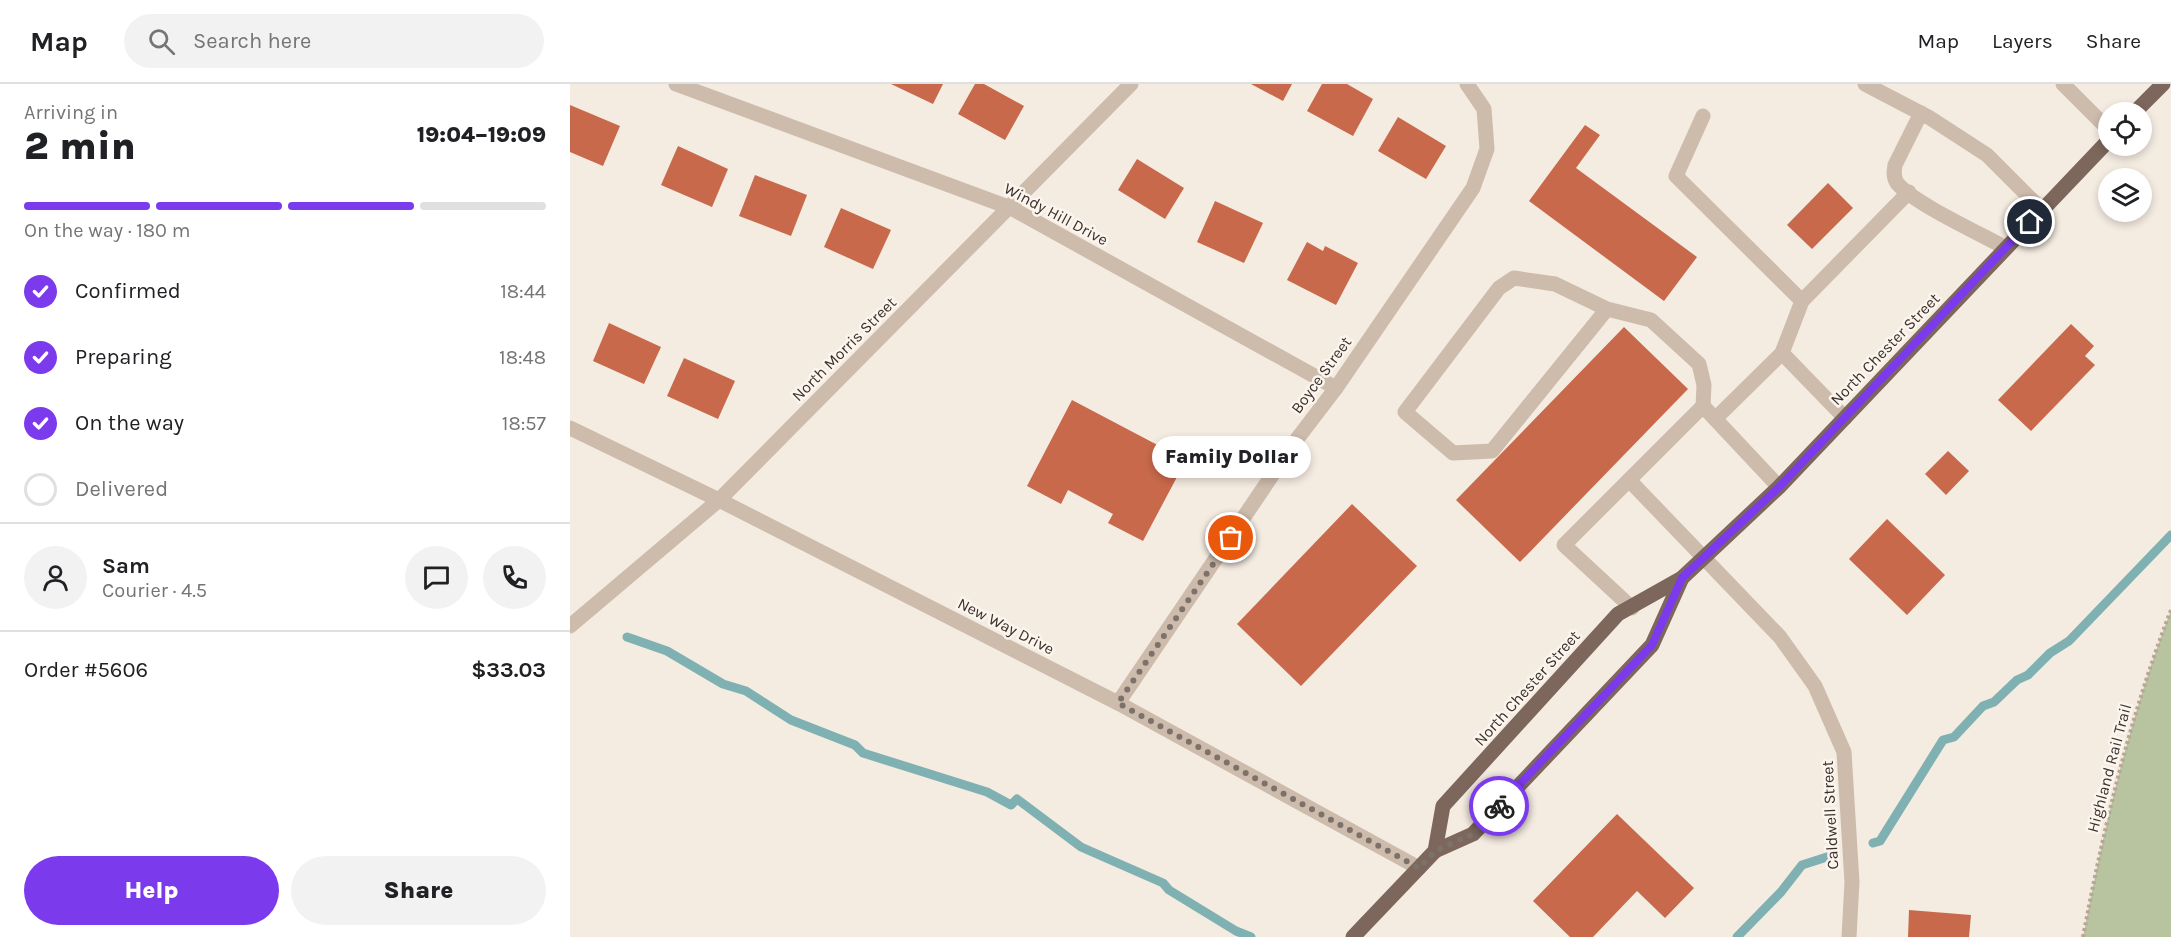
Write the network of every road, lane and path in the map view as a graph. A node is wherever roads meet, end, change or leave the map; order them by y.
1 (676, 84) edge
2 (1131, 84) edge
3 (1467, 84) edge
4 (1865, 84) edge
5 (2063, 84) edge
6 (2163, 84) edge
7 (2145, 102) edge
8 (1921, 113) junction
9 (1703, 116) dead end
10 (2098, 119) edge
11 (2098, 151) edge
12 (1909, 192) junction
13 (1011, 208) junction
14 (2042, 210) junction
15 (2006, 248) junction
16 (1802, 301) junction
17 (1607, 309) junction
18 (1782, 353) junction
19 (1336, 388) junction
20 (1702, 405) junction
21 (1845, 418) junction
22 (1715, 419) junction
23 (570, 428) edge
24 (1629, 480) junction
25 (1779, 487) junction
26 (719, 500) junction
27 (1706, 557) junction
28 (1682, 578) junction
29 (1632, 608) junction
30 (2171, 610) edge
31 (570, 626) edge
32 (1118, 703) junction
33 (1435, 851) junction
34 (1419, 868) junction
35 (1353, 937) edge
36 (1849, 937) edge
37 (2083, 937) edge

1 - 13 street, Windy Hill Drive
2 - 13 street, North Morris Street
3 - 19 street, Boyce Street
4 - 8 street
5 - 10 street
6 - 7 main road
8 - 12 street
8 - 14 street
9 - 16 street
11 - 14 main road, North Chester Street
12 - 15 street
12 - 16 street
13 - 19 street, Windy Hill Drive
13 - 26 street, North Morris Street
14 - 15 main road, North Chester Street
15 - 21 main road, North Chester Street
16 - 18 street
17 - 17 street
17 - 20 street
18 - 21 street
18 - 22 street
19 - 32 street, Boyce Street
20 - 22 street
20 - 24 street
21 - 25 main road, North Chester Street
22 - 25 street
23 - 26 street, New Way Drive
24 - 27 street, Caldwell Street
24 - 29 street
25 - 27 main road, North Chester Street
26 - 31 street, North Morris Street
26 - 32 street, New Way Drive
27 - 28 main road, North Chester Street
27 - 36 street, Caldwell Street
28 - 29 main road, North Chester Street
28 - 33 main road, North Chester Street
29 - 33 main road, North Chester Street
30 - 37 path, Highland Rail Trail
32 - 34 street, New Way Drive
33 - 34 main road, North Chester Street
34 - 35 main road, North Chester Street

